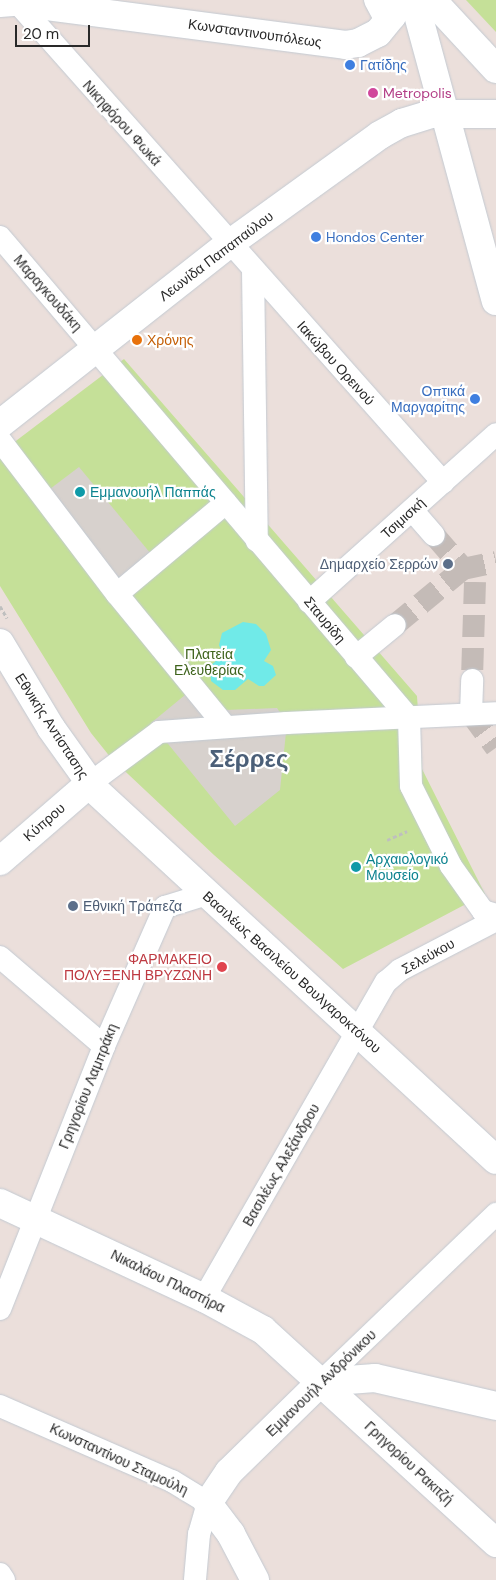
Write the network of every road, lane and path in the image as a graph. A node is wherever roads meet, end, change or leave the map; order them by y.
1 (414, 0) edge
2 (432, 0) edge
3 (11, 2) edge
4 (387, 8) edge
5 (496, 69) edge
6 (445, 113) junction
7 (496, 114) edge
8 (0, 237) edge
9 (229, 244) junction
10 (253, 269) junction
11 (496, 301) edge
12 (95, 348) junction
13 (0, 424) edge
14 (496, 434) edge
15 (0, 440) edge
16 (443, 482) junction
17 (226, 503) junction
18 (412, 510) junction
19 (434, 534) tunnel mouth
20 (257, 541) junction
21 (117, 594) junction
22 (310, 602) junction
23 (395, 624) tunnel mouth
24 (0, 642) edge
25 (356, 657) junction
26 (472, 680) tunnel mouth
27 (496, 713) edge
28 (471, 714) junction
29 (409, 718) junction
30 (226, 727) junction
31 (89, 784) junction
32 (0, 861) edge
33 (207, 894) junction
34 (496, 915) edge
35 (496, 920) edge
36 (0, 957) edge
37 (358, 1032) junction
38 (104, 1046) junction
39 (496, 1160) edge
40 (0, 1203) edge
41 (496, 1214) edge
42 (35, 1218) junction
43 (204, 1298) junction
44 (0, 1308) edge
45 (321, 1382) junction
46 (0, 1406) edge
47 (496, 1406) edge
48 (208, 1503) junction
49 (496, 1543) edge
50 (0, 1574) edge
51 (4, 1580) edge
52 (195, 1580) edge
53 (255, 1580) edge

1 - 6 main road
2 - 5 main road
3 - 4 main road, Κωνσταντινουπόλεως
3 - 9 street, Νικηφόρου Φωκά
6 - 7 main road, Λεωνίδα Παπαπαύλου
6 - 9 main road, Λεωνίδα Παπαπαύλου
6 - 11 main road
8 - 12 street, Μαραγκουδάκη
9 - 10 street, Ιακώβου Ορεινού
9 - 12 main road, Λεωνίδα Παπαπαύλου
10 - 16 street, Ιακώβου Ορεινού
10 - 20 street
12 - 13 main road, Λεωνίδα Παπαπαύλου
12 - 17 street, Σταυρίδη
14 - 16 street, Τσιμισκή
15 - 21 street
16 - 18 street, Τσιμισκή
17 - 20 street, Σταυρίδη
17 - 21 street
18 - 19 street
18 - 22 street, Τσιμισκή
20 - 22 street, Σταυρίδη
21 - 30 street
22 - 25 street, Σταυρίδη
23 - 25 street
24 - 31 main road, Εθνικής Αντίστασης
25 - 29 street, Σταυρίδη
26 - 28 street
27 - 28 street
28 - 29 street
29 - 30 street
29 - 34 street
30 - 31 street
31 - 32 main road, Κύπρου
31 - 33 main road, Βασιλέως Βασιλείου Βουλγαροκτόνου
33 - 37 main road, Βασιλέως Βασιλείου Βουλγαροκτόνου
33 - 38 street, Γρηγορίου Λαμπράκη
35 - 37 street, Σελεύκου
36 - 38 street
37 - 39 main road, Βασιλέως Βασιλείου Βουλγαροκτόνου
37 - 43 street, Βασιλέως Αλεξάνδρου
38 - 42 street, Γρηγορίου Λαμπράκη
40 - 42 main road, Νικαλάου Πλαστήρα
41 - 45 street, Εμμανουήλ Ανδρόνικου
42 - 43 main road, Νικαλάου Πλαστήρα
42 - 44 street, Γρηγορίου Λαμπράκη
43 - 45 main road, Νικαλάου Πλαστήρα
45 - 47 main road
45 - 48 main road, Εμμανουήλ Ανδρόνικου
45 - 49 main road, Γρηγορίου Ρακιτζή
46 - 48 street, Κωνσταντίνου Σταμούλη
48 - 52 street, Εμμανουήλ Ανδρόνικου
48 - 53 main road, Κωνσταντίνου Σταμούλη
50 - 51 street

